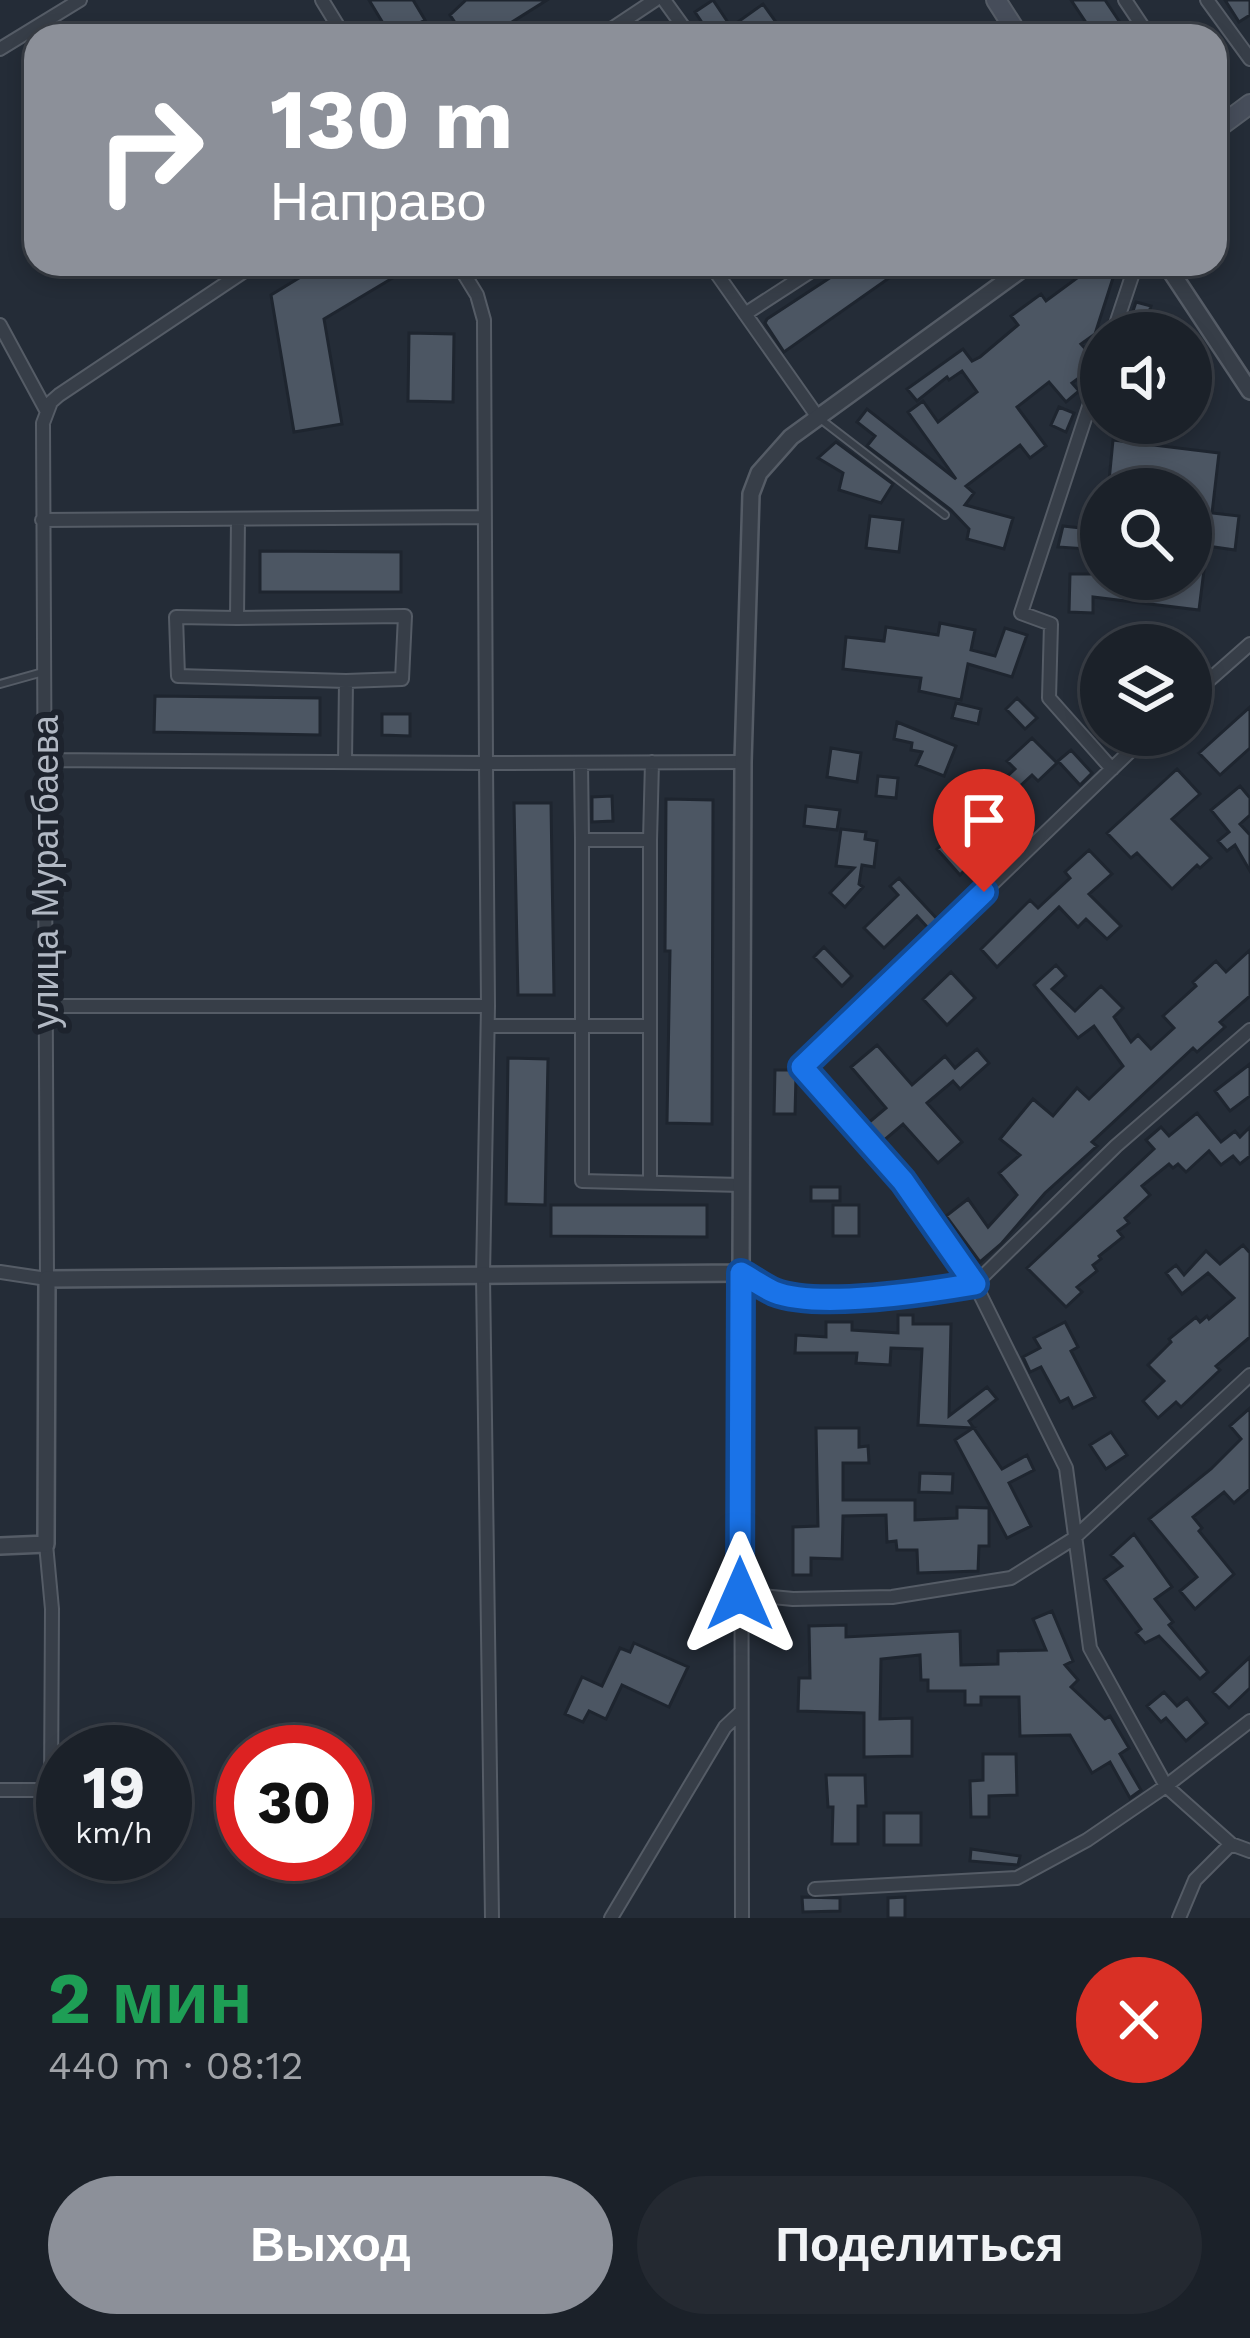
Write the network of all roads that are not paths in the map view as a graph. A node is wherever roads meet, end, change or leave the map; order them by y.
1 (80, 0) edge
2 (659, 0) edge
3 (42, 24) edge
4 (620, 24) edge
5 (680, 24) edge
6 (1227, 27) edge
7 (1250, 59) edge
8 (237, 276) edge
9 (465, 276) edge
10 (718, 276) edge
11 (804, 276) edge
12 (1012, 276) edge
13 (1132, 276) edge
14 (1174, 276) edge
15 (1120, 312) edge
16 (745, 314) junction
17 (0, 325) edge
18 (1250, 391) edge
19 (46, 410) junction
20 (817, 416) junction
21 (1080, 434) edge
22 (945, 515) dead end
23 (485, 517) junction
24 (238, 519) junction
25 (42, 520) junction
26 (237, 618) junction
27 (1250, 644) edge
28 (44, 672) junction
29 (1212, 677) edge
30 (346, 680) junction
31 (0, 685) edge
32 (1126, 756) edge
33 (46, 760) junction
34 (345, 762) junction
35 (652, 762) junction
36 (743, 762) junction
37 (486, 763) junction
38 (581, 763) junction
39 (1112, 769) junction
40 (582, 840) junction
41 (650, 840) junction
42 (45, 1006) junction
43 (488, 1006) junction
44 (488, 1026) junction
45 (582, 1026) junction
46 (650, 1026) junction
47 (1250, 1030) edge
48 (650, 1181) junction
49 (741, 1185) junction
50 (0, 1272) edge
51 (741, 1273) junction
52 (483, 1276) junction
53 (47, 1280) junction
54 (975, 1284) junction
55 (1250, 1375) edge
56 (1073, 1539) junction
57 (46, 1544) junction
58 (0, 1546) edge
59 (740, 1594) junction
60 (741, 1712) junction
61 (1250, 1721) edge
62 (1166, 1786) junction
63 (0, 1790) edge
64 (1231, 1844) junction
65 (1250, 1851) edge
66 (815, 1889) dead end
67 (492, 1918) edge
68 (611, 1918) edge
69 (742, 1918) edge
70 (1179, 1918) edge

1 - 3 street
2 - 4 street
2 - 5 street
6 - 7 street
8 - 19 street
9 - 23 street
10 - 16 street
11 - 16 street
12 - 20 street
13 - 15 street
14 - 18 street
16 - 20 street
17 - 19 street
19 - 25 street, улица Муратбаева
20 - 22 lane
20 - 36 street
21 - 39 street
23 - 24 street
23 - 37 street
24 - 25 street
24 - 26 street
25 - 28 street, улица Муратбаева
26 - 30 street
26 - 30 street
27 - 29 street
28 - 31 lane
28 - 33 street, улица Муратбаева
30 - 34 street
32 - 39 street
33 - 34 street
33 - 42 street, улица Муратбаева
34 - 37 street
35 - 36 street
35 - 38 street
35 - 41 street
36 - 49 street
37 - 38 street
37 - 43 street
38 - 40 street
39 - 54 street
40 - 41 street
40 - 45 street
41 - 46 street
42 - 43 street
42 - 53 street, улица Муратбаева
43 - 44 street
44 - 45 street
44 - 52 street
45 - 46 street
45 - 48 street
46 - 48 street
47 - 54 street
48 - 49 street
49 - 51 street
50 - 53 street
51 - 52 street
51 - 54 street
51 - 59 street
52 - 53 street
52 - 67 street
53 - 57 street, улица Муратбаева
54 - 56 street
55 - 56 street
56 - 59 street
56 - 62 street
57 - 58 street
57 - 63 street
59 - 60 street
60 - 68 street
60 - 69 street
61 - 62 street
62 - 64 street
62 - 66 street
64 - 65 street
64 - 70 street

